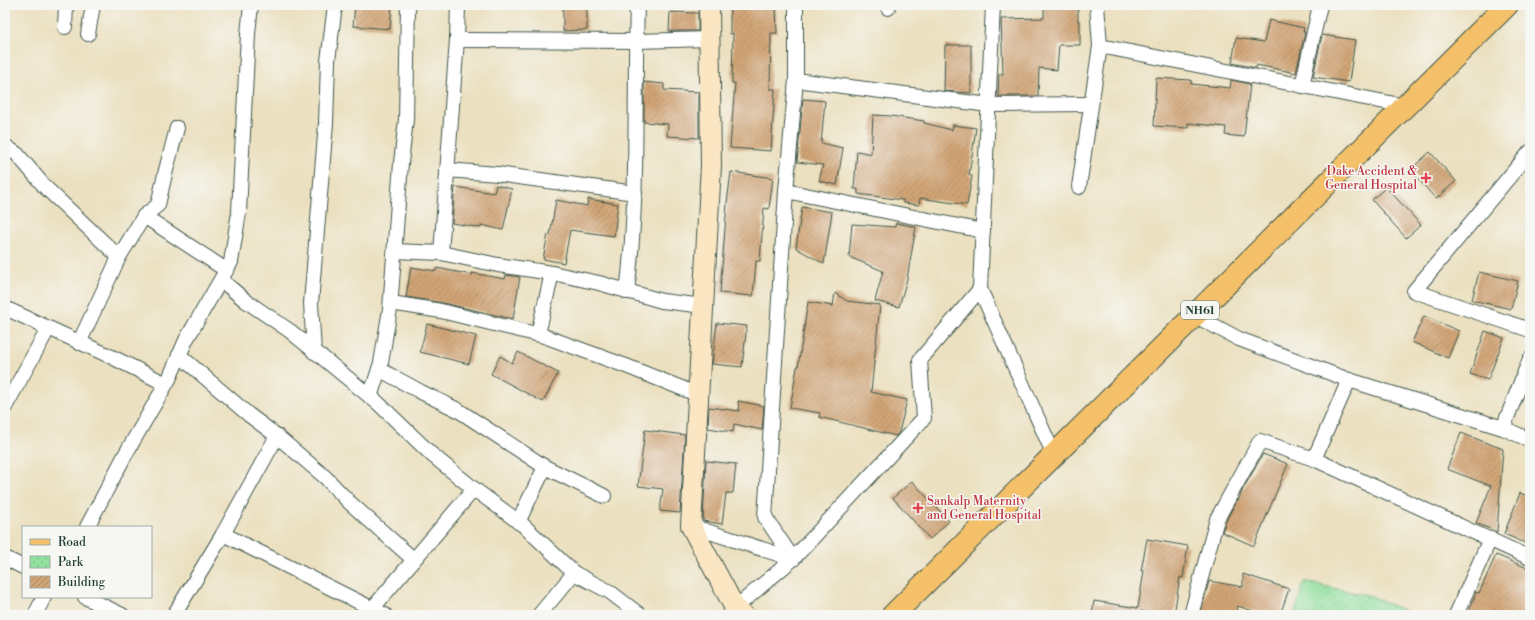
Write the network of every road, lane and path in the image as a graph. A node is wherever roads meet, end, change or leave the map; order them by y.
1 (66, 5) edge
2 (93, 5) edge
3 (251, 5) edge
4 (335, 5) edge
5 (408, 5) edge
6 (458, 5) edge
7 (637, 5) edge
8 (709, 5) edge
9 (796, 5) edge
10 (993, 5) edge
11 (1097, 5) edge
12 (1320, 5) edge
13 (1507, 5) edge
14 (65, 27) dead end
15 (88, 34) dead end
16 (709, 39) junction
17 (457, 40) junction
18 (636, 41) junction
19 (1100, 46) junction
20 (796, 80) junction
21 (1302, 86) junction
22 (1091, 104) junction
23 (989, 105) junction
24 (1405, 106) junction
25 (177, 128) dead end
26 (5, 146) edge
27 (1530, 152) edge
28 (447, 170) junction
29 (1079, 187) dead end
30 (786, 191) junction
31 (635, 193) junction
32 (144, 216) junction
33 (982, 231) junction
34 (395, 251) junction
35 (441, 253) junction
36 (119, 257) junction
37 (552, 273) junction
38 (224, 275) junction
39 (980, 289) junction
40 (628, 292) junction
41 (391, 303) junction
42 (704, 306) junction
43 (5, 308) edge
44 (1194, 315) junction
45 (48, 329) junction
46 (1530, 330) edge
47 (538, 334) junction
48 (80, 342) junction
49 (314, 352) junction
50 (179, 355) junction
51 (1530, 359) edge
52 (379, 369) junction
53 (1349, 380) junction
54 (166, 384) junction
55 (699, 395) junction
56 (370, 397) junction
57 (5, 407) edge
58 (1502, 428) junction
59 (277, 436) junction
60 (1530, 440) edge
61 (1054, 455) junction
62 (1314, 459) junction
63 (546, 467) junction
64 (474, 489) junction
65 (604, 496) dead end
66 (518, 522) junction
67 (88, 526) edge
68 (691, 526) junction
69 (223, 534) junction
70 (1490, 539) junction
71 (5, 558) edge
72 (1530, 558) edge
73 (413, 559) junction
74 (792, 559) junction
75 (22, 566) edge
76 (574, 573) junction
77 (44, 598) edge
78 (87, 598) edge
79 (372, 609) junction
80 (736, 613) edge
81 (35, 615) edge
82 (122, 615) edge
83 (174, 615) edge
84 (385, 615) edge
85 (539, 615) edge
86 (640, 615) edge
87 (893, 615) edge
88 (1191, 615) edge
89 (1456, 615) edge

1 - 14 street
2 - 15 street
3 - 38 street
4 - 49 street
5 - 34 street
6 - 17 street
7 - 18 street
8 - 16 street
9 - 20 street
10 - 23 street
11 - 19 street
12 - 21 street
13 - 24 main road, NH61
16 - 18 street
16 - 42 street
17 - 18 street
17 - 28 street
18 - 31 street
19 - 21 street
19 - 22 street
20 - 23 street
20 - 30 street
21 - 24 street
22 - 23 street
22 - 29 street
23 - 33 street
24 - 44 main road, NH61
25 - 32 street
26 - 36 street
27 - 46 street
28 - 31 street
28 - 35 street
30 - 33 street
30 - 74 street
31 - 40 street
32 - 36 street
32 - 38 street
33 - 39 street
34 - 35 street
34 - 41 street
35 - 37 street
36 - 48 street
37 - 40 street
37 - 47 street
38 - 49 street
38 - 50 street
39 - 61 street
39 - 74 street
40 - 42 street
41 - 47 street
41 - 52 street
42 - 55 street
43 - 45 street
44 - 53 street
44 - 61 main road, NH61
45 - 48 street
45 - 57 street
47 - 55 street
48 - 54 street
49 - 56 street
50 - 54 street
50 - 59 street
51 - 58 street
52 - 56 street
52 - 63 street
53 - 58 street
53 - 62 street
54 - 67 street
55 - 68 street
56 - 64 street
58 - 60 street
59 - 69 street
59 - 73 street
61 - 87 main road, NH61
62 - 70 street
62 - 88 street
63 - 65 street
63 - 66 street
64 - 66 street
64 - 73 street
66 - 76 street
68 - 74 street
68 - 80 street
69 - 79 street
69 - 83 street
70 - 72 street
70 - 89 street
71 - 75 street
73 - 79 street
74 - 80 street
76 - 85 street
76 - 86 street
77 - 81 street
78 - 82 street
79 - 84 street

